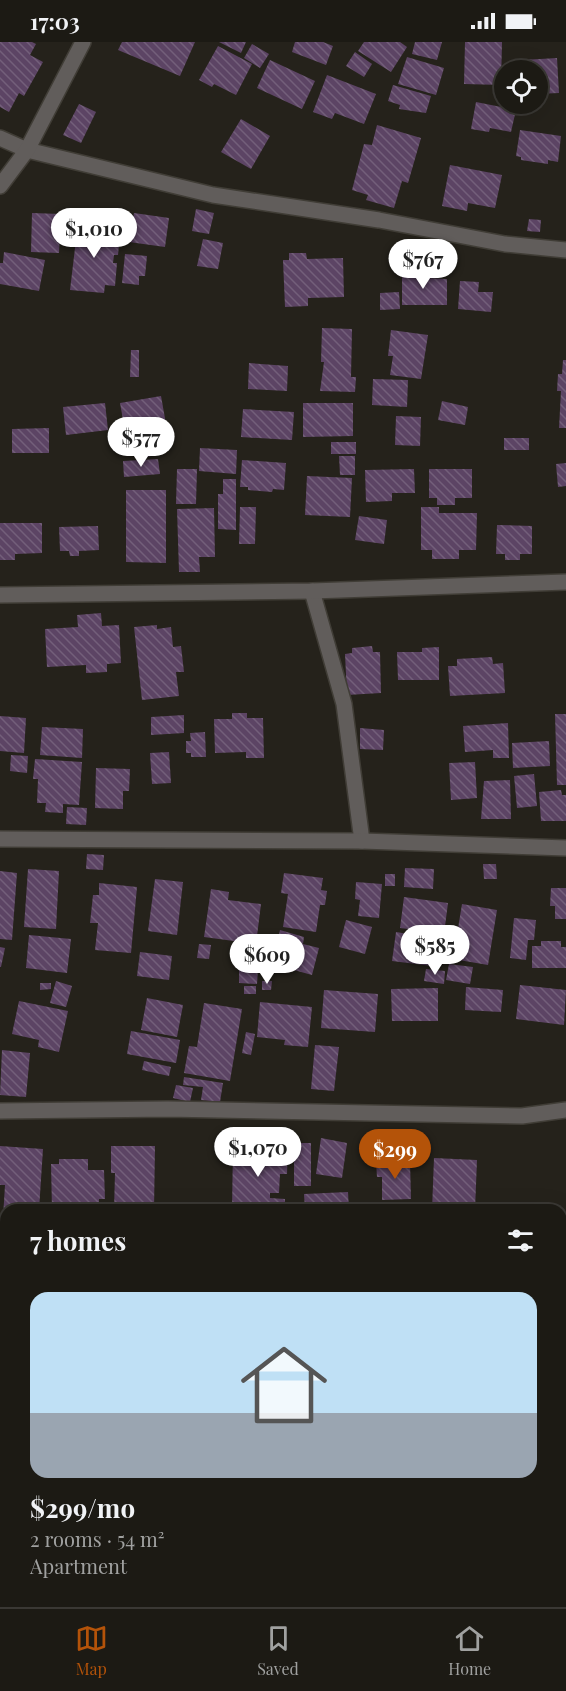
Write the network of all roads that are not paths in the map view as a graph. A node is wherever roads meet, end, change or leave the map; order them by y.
1 (82, 42) edge
2 (0, 138) edge
3 (27, 150) junction
4 (0, 186) edge
5 (566, 250) edge
6 (566, 582) edge
7 (312, 591) junction
8 (0, 595) edge
9 (0, 839) edge
10 (362, 841) junction
11 (566, 848) edge
12 (566, 1110) edge
13 (0, 1111) edge

1 - 3 street
2 - 3 street
3 - 4 street
3 - 5 street
6 - 7 street
7 - 8 street
7 - 10 street
9 - 10 street
10 - 11 street
12 - 13 street

